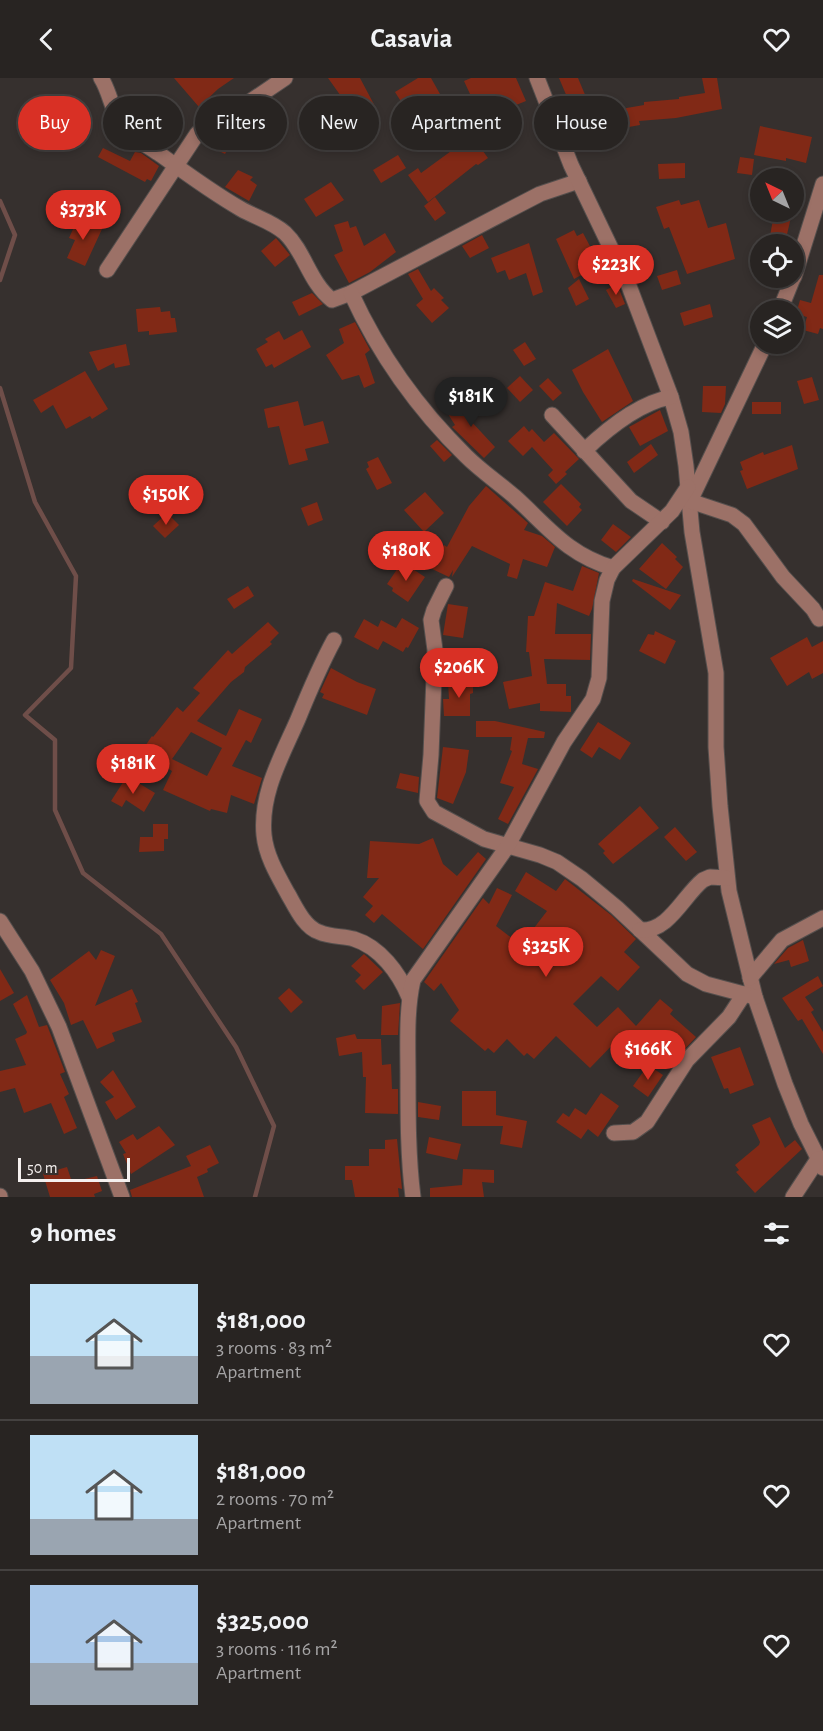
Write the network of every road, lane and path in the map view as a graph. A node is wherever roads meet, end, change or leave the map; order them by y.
1 (101, 78) edge
2 (285, 78) edge
3 (537, 78) edge
4 (176, 166) junction
5 (579, 182) junction
6 (823, 184) edge
7 (804, 243) edge
8 (107, 270) dead end
9 (351, 293) junction
10 (760, 354) edge
11 (671, 397) junction
12 (552, 415) dead end
13 (584, 451) junction
14 (689, 494) junction
15 (662, 522) junction
16 (613, 568) junction
17 (446, 586) dead end
18 (819, 619) dead end
19 (333, 640) dead end
20 (507, 847) junction
21 (727, 878) junction
22 (823, 918) edge
23 (2, 928) edge
24 (640, 930) junction
25 (750, 978) junction
26 (749, 996) junction
27 (409, 997) junction
28 (614, 1133) dead end
29 (821, 1163) edge
30 (122, 1197) edge
31 (413, 1197) edge
32 (793, 1197) edge

1 - 4 street
2 - 4 street
3 - 5 street
4 - 8 street
4 - 9 street
5 - 9 street
5 - 11 street
6 - 7 street
9 - 16 street
10 - 14 street
11 - 13 street
11 - 14 street
12 - 13 street
13 - 15 street
14 - 15 street
14 - 18 street
14 - 21 street
15 - 16 street
16 - 20 street
17 - 20 street
19 - 27 street
20 - 24 street
20 - 27 street
21 - 24 street
21 - 25 street
22 - 25 street
23 - 30 street
24 - 26 street
25 - 26 street
26 - 28 street
26 - 29 street
27 - 31 street
29 - 32 street

